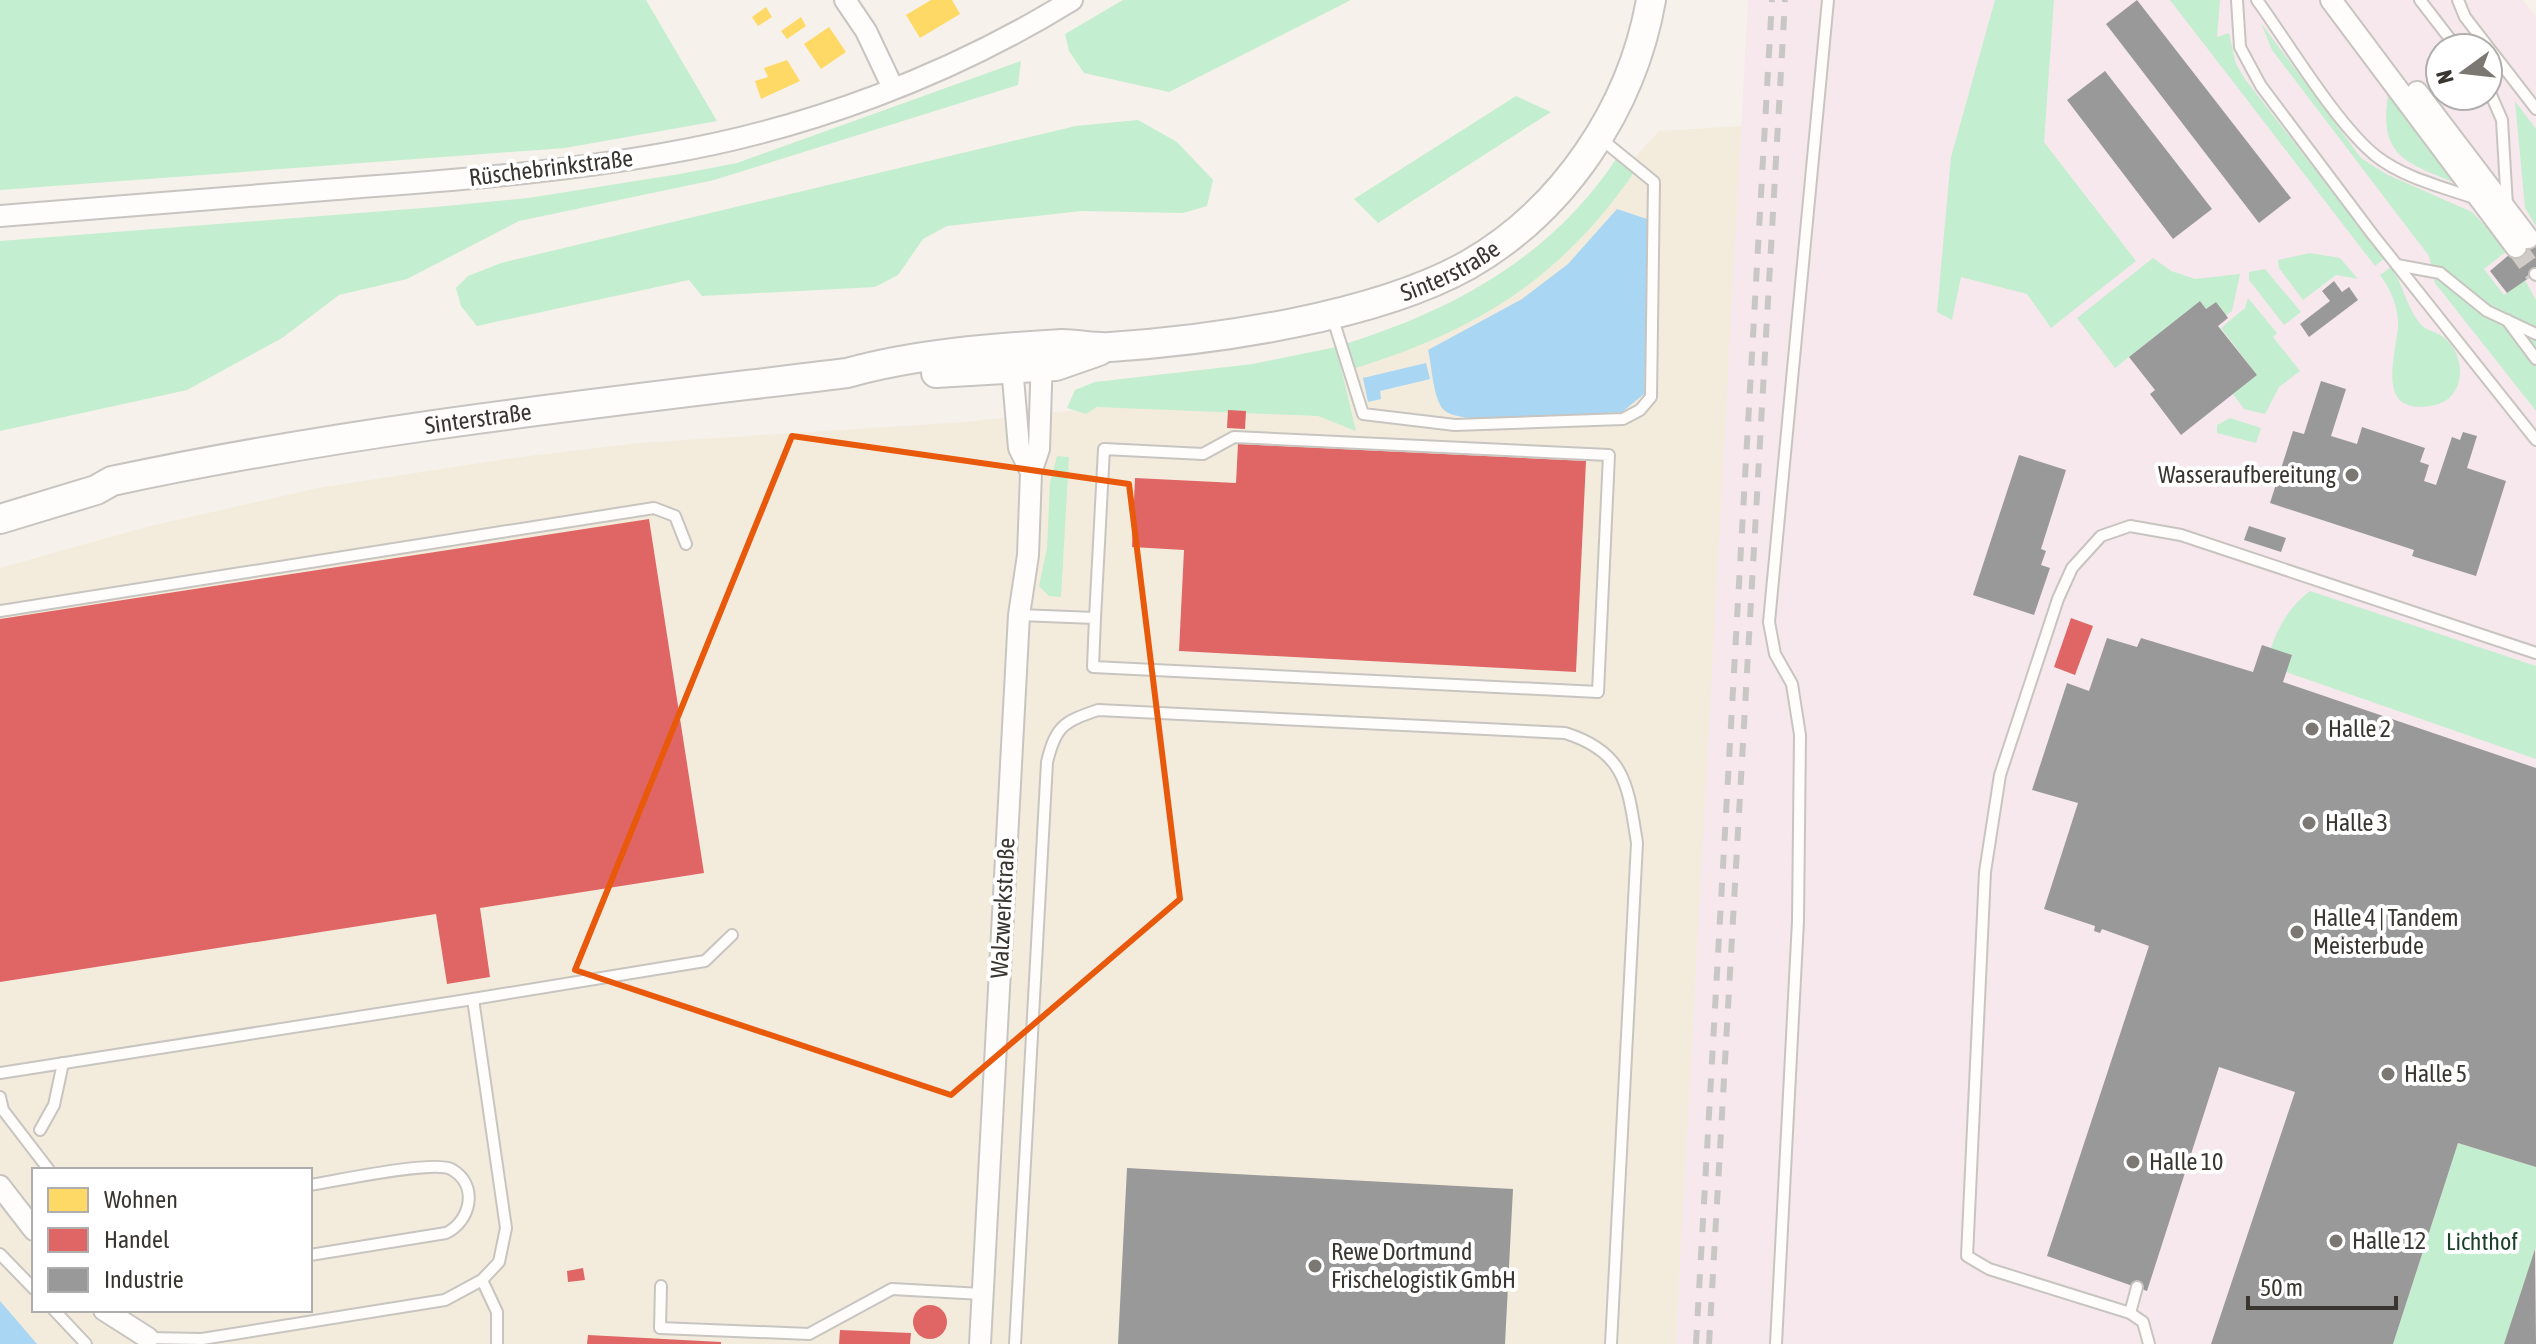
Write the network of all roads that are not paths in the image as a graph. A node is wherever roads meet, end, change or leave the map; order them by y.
1 (845, 0) edge
2 (1072, 0) edge
3 (1651, 0) edge
4 (1828, 0) edge
5 (2237, 0) edge
6 (2257, 0) edge
7 (2331, 0) edge
8 (2347, 0) edge
9 (2420, 0) edge
10 (2458, 0) edge
11 (2445, 32) edge
12 (893, 88) junction
13 (2536, 109) edge
14 (2498, 112) edge
15 (1599, 137) junction
16 (2482, 201) junction
17 (2507, 208) junction
18 (0, 216) edge
19 (2397, 265) junction
20 (1331, 312) junction
21 (2503, 315) junction
22 (2536, 334) edge
23 (1042, 357) junction
24 (2536, 359) edge
25 (1011, 360) junction
26 (2536, 440) edge
27 (1031, 472) junction
28 (112, 481) junction
29 (0, 502) edge
30 (0, 519) edge
31 (686, 544) dead end
32 (0, 611) edge
33 (1019, 615) junction
34 (1095, 618) junction
35 (2536, 653) edge
36 (732, 935) dead end
37 (473, 999) junction
38 (63, 1063) junction
39 (0, 1073) edge
40 (0, 1097) edge
41 (40, 1130) dead end
42 (47, 1168) edge
43 (312, 1185) edge
44 (0, 1186) edge
45 (32, 1227) edge
46 (0, 1254) edge
47 (312, 1255) edge
48 (482, 1280) junction
49 (661, 1286) dead end
50 (32, 1287) edge
51 (2137, 1287) dead end
52 (982, 1294) junction
53 (56, 1312) edge
54 (107, 1312) edge
55 (2130, 1313) junction
56 (148, 1338) joint
57 (983, 1341) edge
58 (86, 1344) edge
59 (497, 1344) edge
60 (1015, 1344) edge
61 (1611, 1344) edge
62 (1776, 1344) edge
63 (2149, 1344) edge

1 - 12 street
2 - 12 street, Rüschebrinkstraße
3 - 15 street, Sinterstraße
4 - 62 lane
5 - 19 lane
6 - 16 lane
7 - 16 street
8 - 17 street
9 - 11 lane
10 - 13 lane
12 - 18 street, Rüschebrinkstraße
14 - 17 lane
15 - 20 street, Sinterstraße
15 - 20 lane
16 - 17 street
19 - 21 lane
19 - 26 lane
20 - 23 street, Sinterstraße
21 - 22 lane
21 - 24 lane
23 - 25 street, Sinterstraße
23 - 27 street, Walzwerkstraße
25 - 27 street, Walzwerkstraße
25 - 28 street, Sinterstraße
27 - 33 street, Walzwerkstraße
28 - 29 street, Sinterstraße
28 - 30 street, Sinterstraße
31 - 32 lane
33 - 34 lane
33 - 52 street, Walzwerkstraße
34 - 34 lane
35 - 55 lane
36 - 37 lane
37 - 38 lane
37 - 48 lane
38 - 39 lane
38 - 41 lane
40 - 42 lane
43 - 47 lane
44 - 45 street
46 - 50 lane
48 - 56 lane
48 - 59 lane
49 - 52 lane
51 - 55 lane
52 - 57 street, Walzwerkstraße
53 - 58 lane
54 - 56 street
55 - 63 lane
60 - 61 lane

